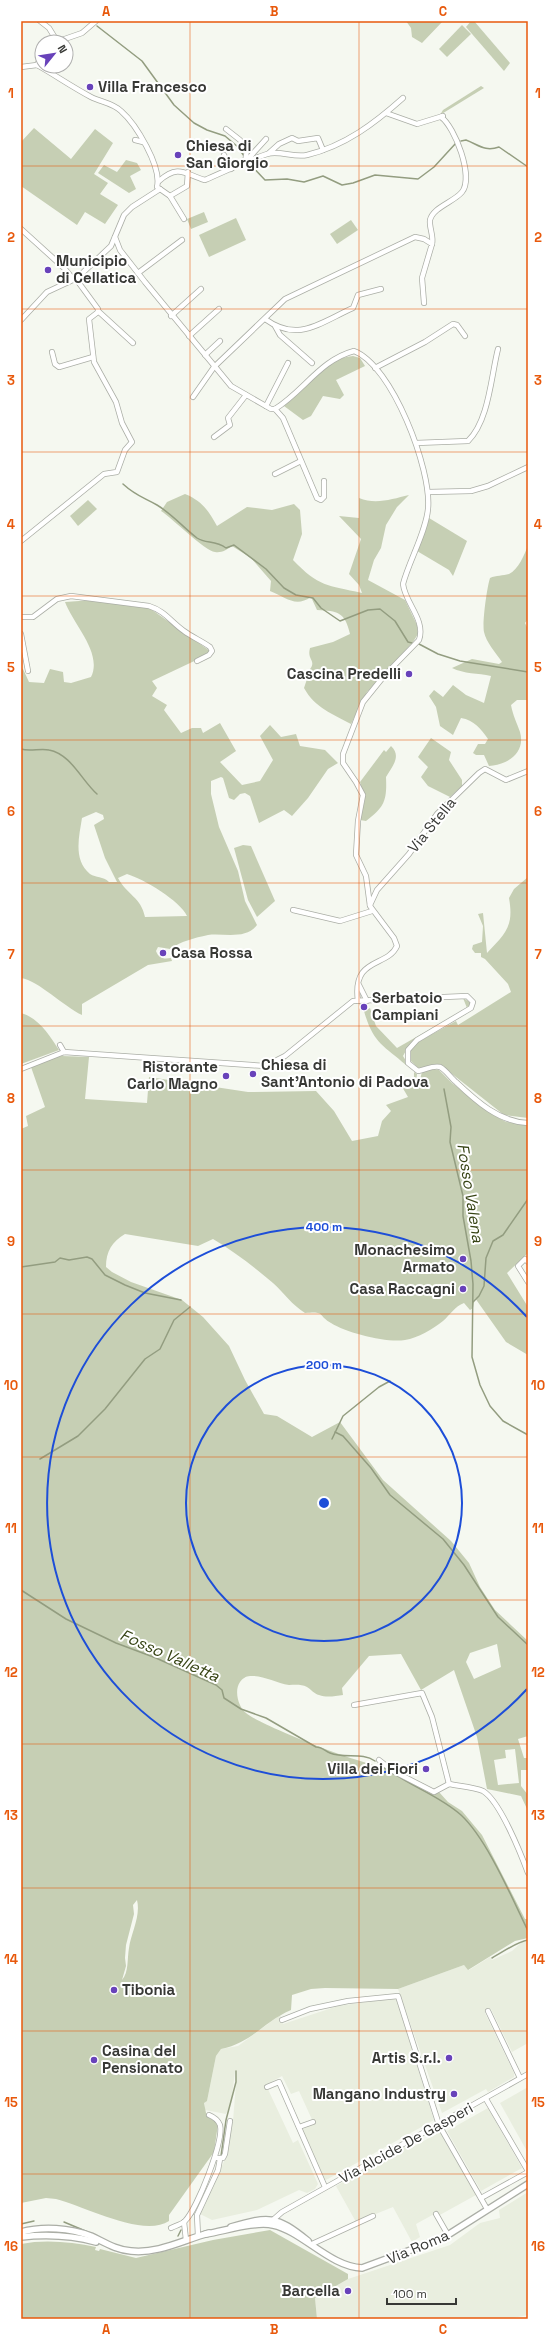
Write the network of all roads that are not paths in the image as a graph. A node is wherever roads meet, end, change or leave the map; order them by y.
1 (40, 21) edge
2 (96, 21) edge
3 (52, 34) edge
4 (74, 36) edge
5 (34, 65) edge
6 (21, 67) edge
7 (53, 74) edge
8 (403, 98) dead end
9 (386, 113) junction
10 (226, 129) dead end
11 (266, 139) dead end
12 (135, 140) dead end
13 (143, 142) junction
14 (323, 150) junction
15 (269, 153) junction
16 (224, 155) dead end
17 (246, 161) junction
18 (230, 168) junction
19 (188, 172) junction
20 (159, 181) junction
21 (159, 188) junction
22 (169, 196) junction
23 (184, 219) dead end
24 (21, 229) edge
25 (115, 236) junction
26 (182, 240) dead end
27 (432, 244) junction
28 (111, 246) junction
29 (120, 250) junction
30 (138, 273) junction
31 (76, 280) junction
32 (201, 289) dead end
33 (381, 289) dead end
34 (424, 303) dead end
35 (219, 309) dead end
36 (98, 311) junction
37 (171, 316) junction
38 (265, 318) junction
39 (21, 320) edge
40 (275, 326) junction
41 (189, 336) junction
42 (465, 336) dead end
43 (220, 341) dead end
44 (135, 342) dead end
45 (498, 349) dead end
46 (52, 352) dead end
47 (205, 355) junction
48 (93, 357) junction
49 (288, 363) dead end
50 (312, 363) dead end
51 (214, 367) junction
52 (375, 368) junction
53 (246, 395) junction
54 (193, 397) dead end
55 (266, 406) junction
56 (275, 409) junction
57 (214, 437) dead end
58 (416, 443) junction
59 (301, 461) junction
60 (528, 467) edge
61 (275, 474) dead end
62 (324, 481) dead end
63 (428, 492) junction
64 (21, 541) edge
65 (21, 617) edge
66 (21, 634) edge
67 (197, 661) dead end
68 (28, 671) dead end
69 (528, 771) edge
70 (370, 905) junction
71 (293, 910) dead end
72 (372, 911) junction
73 (359, 985) junction
74 (358, 1001) junction
75 (366, 1002) junction
76 (60, 1045) dead end
77 (64, 1052) junction
78 (21, 1069) edge
79 (528, 1123) edge
80 (528, 1262) edge
81 (528, 1282) edge
82 (354, 1705) dead end
83 (379, 1760) dead end
84 (383, 1764) junction
85 (377, 1770) dead end
86 (449, 1784) junction
87 (491, 1791) dead end
88 (485, 1793) junction
89 (528, 1873) edge
90 (488, 2011) dead end
91 (282, 2020) dead end
92 (528, 2074) edge
93 (520, 2078) junction
94 (266, 2087) dead end
95 (486, 2099) junction
96 (209, 2115) dead end
97 (230, 2122) dead end
98 (313, 2122) dead end
99 (439, 2125) junction
100 (299, 2127) junction
101 (217, 2158) junction
102 (528, 2172) edge
103 (528, 2184) edge
104 (325, 2187) junction
105 (481, 2198) junction
106 (487, 2209) junction
107 (436, 2214) dead end
108 (373, 2216) dead end
109 (273, 2222) junction
110 (184, 2225) junction
111 (171, 2228) dead end
112 (21, 2232) edge
113 (448, 2235) junction
114 (198, 2236) junction
115 (21, 2237) edge
116 (186, 2240) junction
117 (312, 2244) junction
118 (108, 2245) junction
119 (322, 2253) junction

1 - 3 street
2 - 4 street
5 - 6 street
7 - 13 street
8 - 9 street
9 - 14 street
9 - 27 street
10 - 17 street
11 - 17 street
12 - 13 street
13 - 20 street
14 - 15 street
14 - 15 street
15 - 17 street
16 - 18 street
17 - 18 street
18 - 19 street
19 - 20 street
19 - 22 street
20 - 21 street
21 - 22 street
21 - 25 street
22 - 23 street
24 - 31 street
25 - 28 street
25 - 29 street
26 - 30 street
27 - 34 street
27 - 38 street
28 - 29 street
28 - 31 street
29 - 30 street
30 - 37 street
31 - 36 street
31 - 39 street
32 - 37 street
33 - 40 street
35 - 41 street
36 - 44 street
36 - 48 street
37 - 41 street
38 - 40 street
38 - 51 street
40 - 50 street
41 - 47 street
42 - 52 street
43 - 47 street
45 - 58 street
46 - 48 street
47 - 51 street
48 - 64 street
49 - 55 street
51 - 53 street
51 - 54 street
52 - 56 street
52 - 58 street
53 - 55 street
53 - 57 street
55 - 56 street
56 - 59 street
58 - 63 street
59 - 61 street
59 - 62 street
60 - 63 street
63 - 70 street
65 - 67 street
66 - 68 street
69 - 70 street, Via Stella
70 - 72 street
71 - 72 street
72 - 73 street
73 - 74 street
73 - 75 street
74 - 75 street
74 - 77 street
75 - 79 street
76 - 77 street
77 - 78 street
80 - 81 street
82 - 86 street
83 - 84 street
84 - 85 street
84 - 86 street
86 - 88 street
87 - 88 street
88 - 89 street
90 - 93 street
91 - 99 street
92 - 93 street, Via Alcide De Gasperi
93 - 95 street, Via Alcide De Gasperi
94 - 100 street, Via Alcide De Gasperi
95 - 99 street, Via Alcide De Gasperi
95 - 102 street, Via Alcide De Gasperi
96 - 101 street
97 - 101 street
98 - 100 street
99 - 104 street, Via Alcide De Gasperi
99 - 105 street
100 - 104 street, Via Alcide De Gasperi
101 - 110 street
101 - 114 street
102 - 105 street, Via Alcide De Gasperi
103 - 106 street, Via Roma
104 - 109 street, Via Alcide De Gasperi
105 - 106 street
106 - 113 street, Via Roma
107 - 113 street
108 - 117 street
109 - 114 street
109 - 117 street, Via Roma
109 - 119 street, Via Roma
110 - 111 street
110 - 116 street
112 - 118 street
113 - 119 street, Via Roma
114 - 116 street
115 - 118 street
116 - 118 street
117 - 119 street, Via Roma

